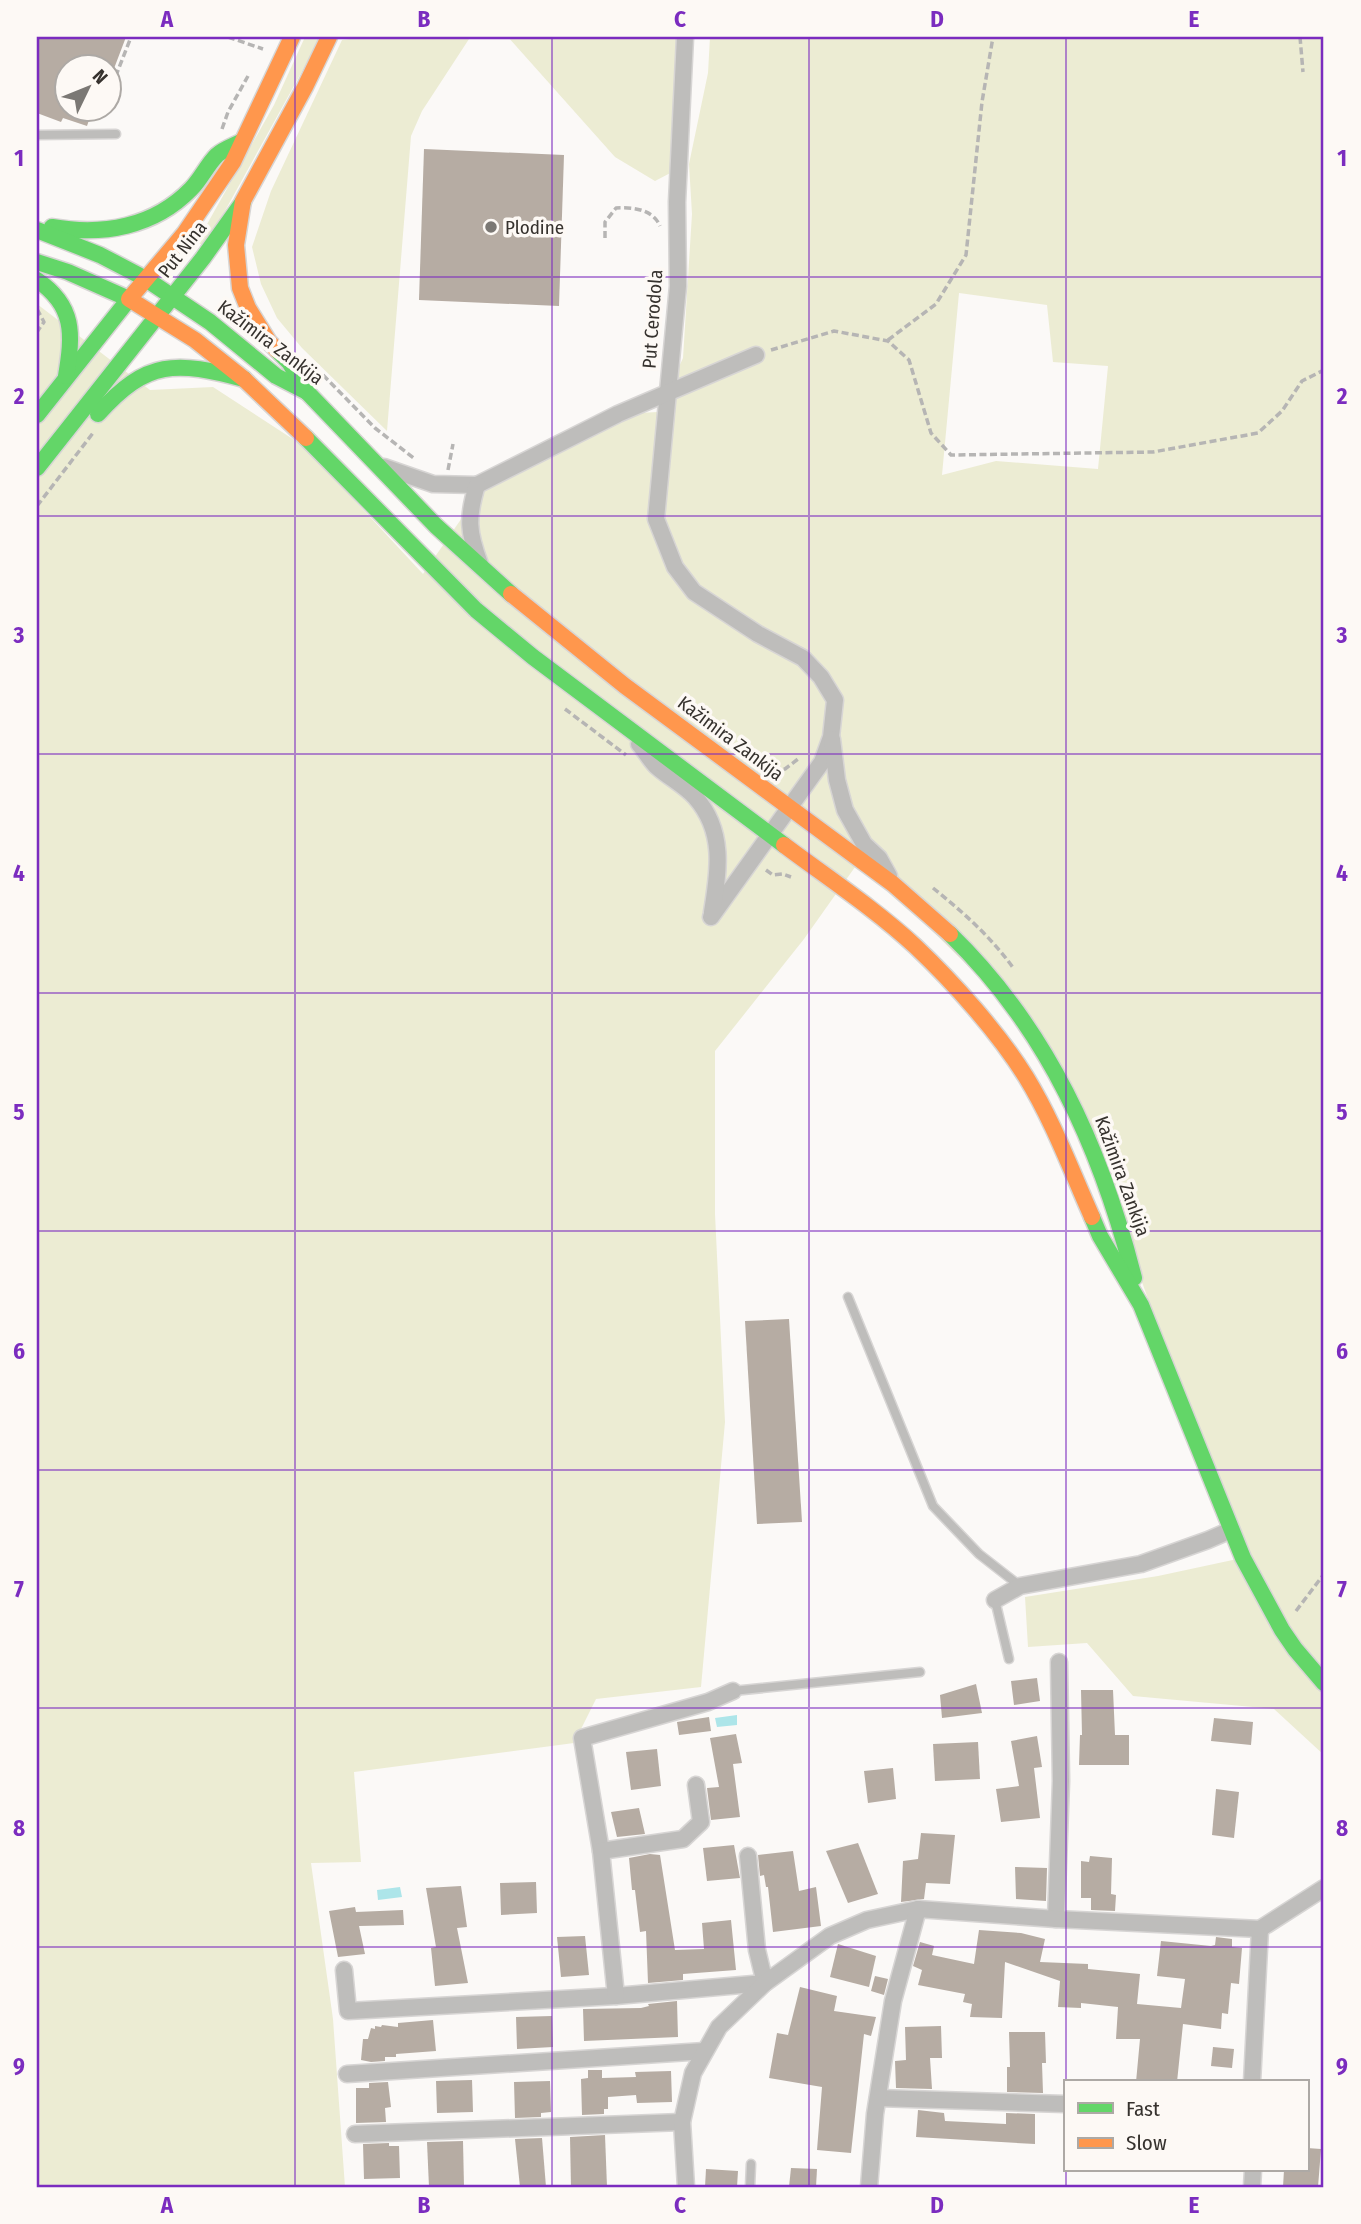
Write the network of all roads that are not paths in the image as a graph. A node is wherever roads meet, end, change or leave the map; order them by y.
1 (292, 37) edge
2 (329, 37) edge
3 (685, 37) edge
4 (37, 135) edge
5 (116, 135) dead end
6 (241, 142) junction
7 (243, 201) junction
8 (37, 225) edge
9 (37, 230) edge
10 (37, 262) edge
11 (146, 279) junction
12 (37, 280) edge
13 (172, 296) junction
14 (129, 299) junction
15 (157, 315) junction
16 (756, 355) road end
17 (65, 379) junction
18 (244, 379) junction
19 (307, 392) junction
20 (667, 392) junction
21 (37, 415) edge
22 (68, 428) junction
23 (378, 465) junction
24 (37, 468) edge
25 (477, 485) junction
26 (483, 571) junction
27 (627, 727) junction
28 (831, 737) junction
29 (791, 808) junction
30 (771, 835) junction
31 (893, 884) junction
32 (848, 1297) dead end
33 (1141, 1306) junction
34 (1231, 1530) junction
35 (1020, 1586) junction
36 (995, 1600) joint
37 (1009, 1658) dead end
38 (1059, 1662) dead end
39 (920, 1672) dead end
40 (1324, 1683) edge
41 (733, 1691) joint
42 (696, 1785) dead end
43 (601, 1851) junction
44 (748, 1856) dead end
45 (1324, 1888) edge
46 (918, 1909) junction
47 (1056, 1919) junction
48 (1260, 1929) junction
49 (344, 1970) dead end
50 (765, 1983) junction
51 (616, 1996) junction
52 (705, 2051) junction
53 (347, 2074) dead end
54 (1252, 2080) edge
55 (878, 2098) junction
56 (1064, 2104) edge
57 (682, 2122) junction
58 (355, 2134) dead end
59 (751, 2164) dead end
60 (686, 2187) edge
61 (750, 2187) edge
62 (870, 2187) edge

1 - 6 main road, Put Nina
2 - 7 main road, Put Nina
3 - 20 street, Put Cerodola
4 - 5 lane
6 - 8 main road
6 - 11 main road, Put Nina
7 - 13 main road, Put Nina
7 - 19 main road
9 - 11 main road, Kažimira Zankija
10 - 14 main road, Kažimira Zankija
11 - 13 main road, Kažimira Zankija
11 - 14 main road, Put Nina
12 - 17 main road
13 - 15 main road, Put Nina
13 - 19 main road, Kažimira Zankija
14 - 15 main road, Kažimira Zankija
14 - 17 main road, Put Nina
15 - 18 main road, Kažimira Zankija
15 - 22 main road, Put Nina
16 - 20 street
17 - 21 main road, Put Nina
18 - 22 main road
18 - 27 main road, Kažimira Zankija
19 - 23 main road, Kažimira Zankija
20 - 25 street, Put Cerodola
20 - 28 street
22 - 24 main road, Put Nina
23 - 25 street
23 - 26 main road, Kažimira Zankija
25 - 26 street
26 - 29 main road, Kažimira Zankija
27 - 30 main road, Kažimira Zankija
27 - 30 street
28 - 29 street
28 - 31 street
29 - 30 street
29 - 31 main road, Kažimira Zankija
30 - 33 main road, Kažimira Zankija
31 - 33 main road, Kažimira Zankija
32 - 35 lane
33 - 34 main road, Kažimira Zankija
34 - 35 street
34 - 40 main road, Kažimira Zankija
35 - 36 street
36 - 37 lane
38 - 47 street
39 - 41 lane
41 - 43 street
42 - 43 street
43 - 51 street
44 - 50 street
45 - 48 street
46 - 47 street
46 - 50 street
46 - 55 street
47 - 48 street
48 - 54 street
49 - 51 street
50 - 51 street
50 - 52 street
52 - 53 street
52 - 57 street
55 - 56 street
55 - 62 street
57 - 58 street
57 - 60 street
59 - 61 lane

